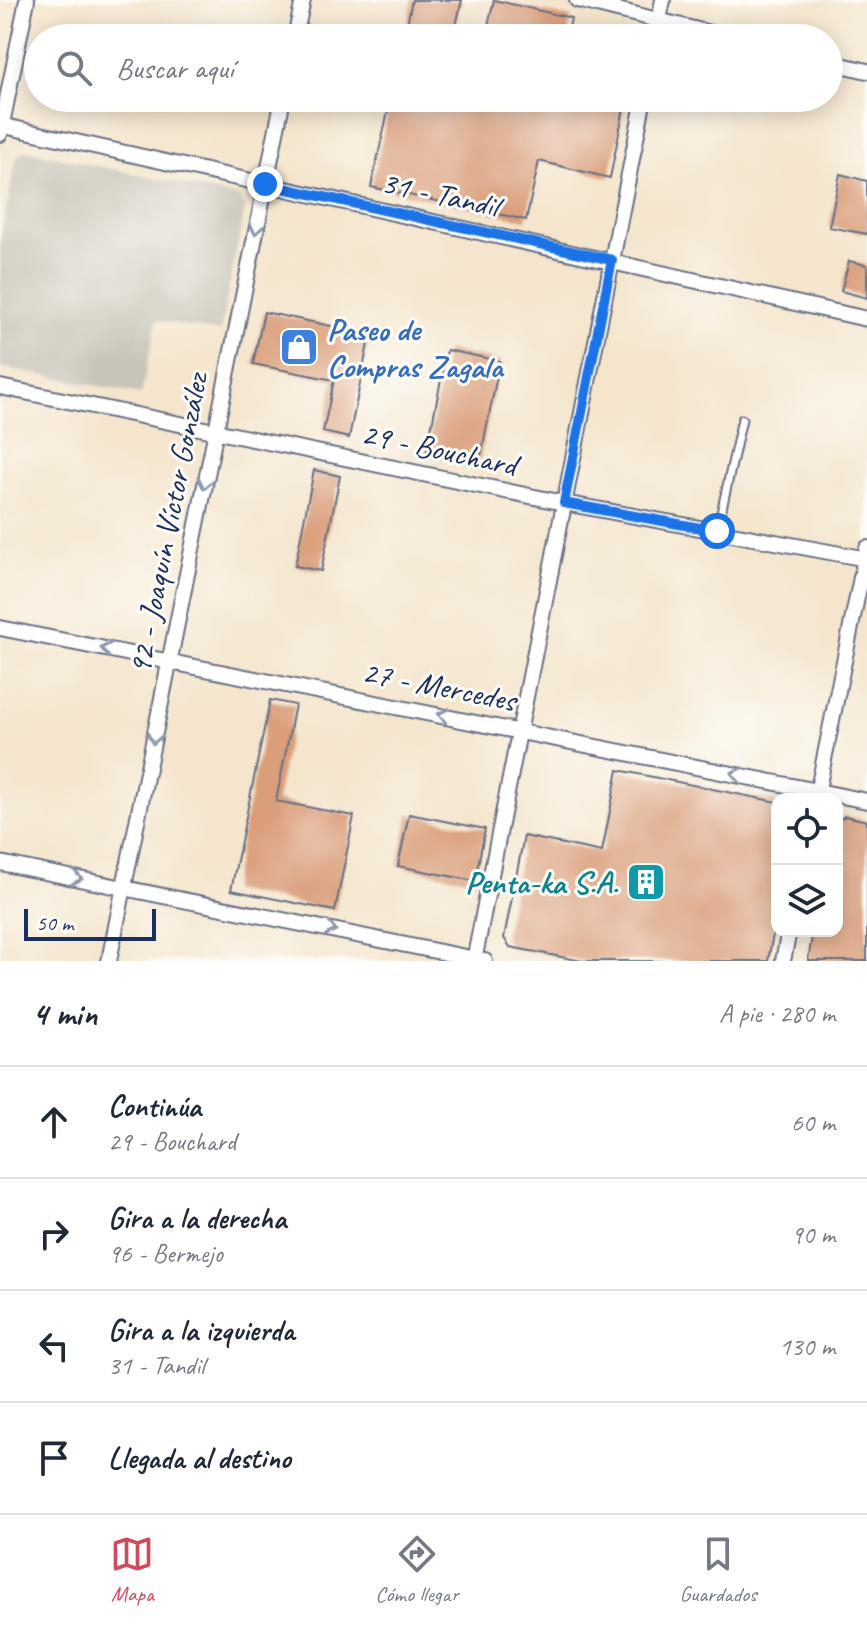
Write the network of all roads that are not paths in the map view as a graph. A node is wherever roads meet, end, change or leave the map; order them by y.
1 (27, 0) edge
2 (303, 0) edge
3 (577, 0) edge
4 (663, 0) edge
5 (659, 21) junction
6 (298, 24) edge
7 (658, 24) edge
8 (672, 24) edge
9 (843, 65) edge
10 (867, 71) edge
11 (280, 112) edge
12 (641, 112) edge
13 (1, 128) edge
14 (265, 184) junction
15 (612, 260) junction
16 (867, 319) edge
17 (0, 387) edge
18 (742, 419) dead end
19 (216, 431) junction
20 (564, 503) junction
21 (717, 531) junction
22 (866, 556) edge
23 (0, 628) edge
24 (169, 662) junction
25 (520, 730) junction
26 (808, 793) edge
27 (817, 793) edge
28 (843, 798) edge
29 (867, 801) edge
30 (0, 863) edge
31 (124, 887) junction
32 (788, 937) edge
33 (478, 960) edge
34 (109, 961) edge
35 (783, 961) edge

1 - 13 street
2 - 6 street
3 - 5 street
4 - 5 street
5 - 7 street
5 - 8 street
9 - 10 street
11 - 14 street, 92 - Joaquín Víctor González
12 - 15 street
13 - 14 street, 31 - Tandil
14 - 15 street, 31 - Tandil
14 -> 19 street, 92 - Joaquín Víctor González
15 - 16 street, 31 - Tandil
15 - 20 street
17 - 19 street, 29 - Bouchard
18 - 21 lane
19 - 20 street, 29 - Bouchard
19 -> 24 street, 92 - Joaquín Víctor González
20 - 21 street, 29 - Bouchard
20 - 25 street
21 - 22 street, 29 - Bouchard
22 - 27 street
24 -> 23 street, 27 - Mercedes
25 -> 24 street, 27 - Mercedes
24 -> 31 street, 92 - Joaquín Víctor González
26 -> 25 street, 27 - Mercedes
25 - 33 street
28 - 29 street, 27 - Mercedes
30 -> 31 street
31 -> 33 street
31 - 34 street, 92 - Joaquín Víctor González
32 - 35 street

